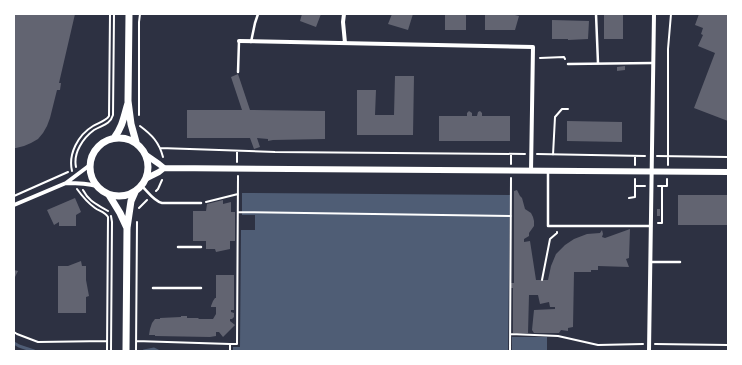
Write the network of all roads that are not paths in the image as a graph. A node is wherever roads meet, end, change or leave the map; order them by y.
1 (129, 14) edge
2 (258, 14) edge
3 (344, 14) edge
4 (596, 14) edge
5 (654, 14) edge
6 (239, 41) joint
7 (251, 42) junction
8 (345, 43) junction
9 (653, 63) junction
10 (568, 64) road end
11 (598, 64) junction
12 (238, 72) dead end
13 (128, 101) junction
14 (114, 138) junction
15 (136, 142) junction
16 (146, 156) junction
17 (90, 165) junction
18 (164, 168) junction
19 (531, 171) junction
20 (548, 171) junction
21 (651, 171) junction
22 (728, 172) edge
23 (147, 178) junction
24 (66, 184) junction
25 (97, 186) junction
26 (142, 186) junction
27 (135, 192) junction
28 (109, 195) junction
29 (201, 203) road end
30 (14, 205) edge
31 (651, 225) junction
32 (127, 228) junction
33 (178, 247) dead end
34 (201, 247) dead end
35 (650, 262) junction
36 (680, 262) dead end
37 (153, 288) dead end
38 (201, 288) dead end
39 (126, 351) edge
40 (649, 351) edge

1 - 13 main road
2 - 7 lane
3 - 8 street
4 - 11 lane
5 - 9 street
6 - 7 street
6 - 12 lane
7 - 8 street
8 - 19 street
9 - 11 lane
9 - 21 street
10 - 11 lane
13 - 14 main road
13 - 15 main road
14 - 15 main road
14 - 17 main road
15 - 16 main road
16 - 18 street
16 - 23 main road
17 - 24 street
17 - 25 main road
18 - 19 street
18 - 23 street
19 - 20 street
20 - 21 street
20 - 31 lane
21 - 22 street
21 - 31 street
23 - 26 main road
24 - 25 street
24 - 30 street
25 - 28 main road
26 - 27 main road
26 - 29 lane
27 - 28 main road
27 - 32 main road
28 - 32 main road
31 - 35 street
32 - 39 main road
33 - 34 lane
35 - 36 lane
35 - 40 street
37 - 38 lane

